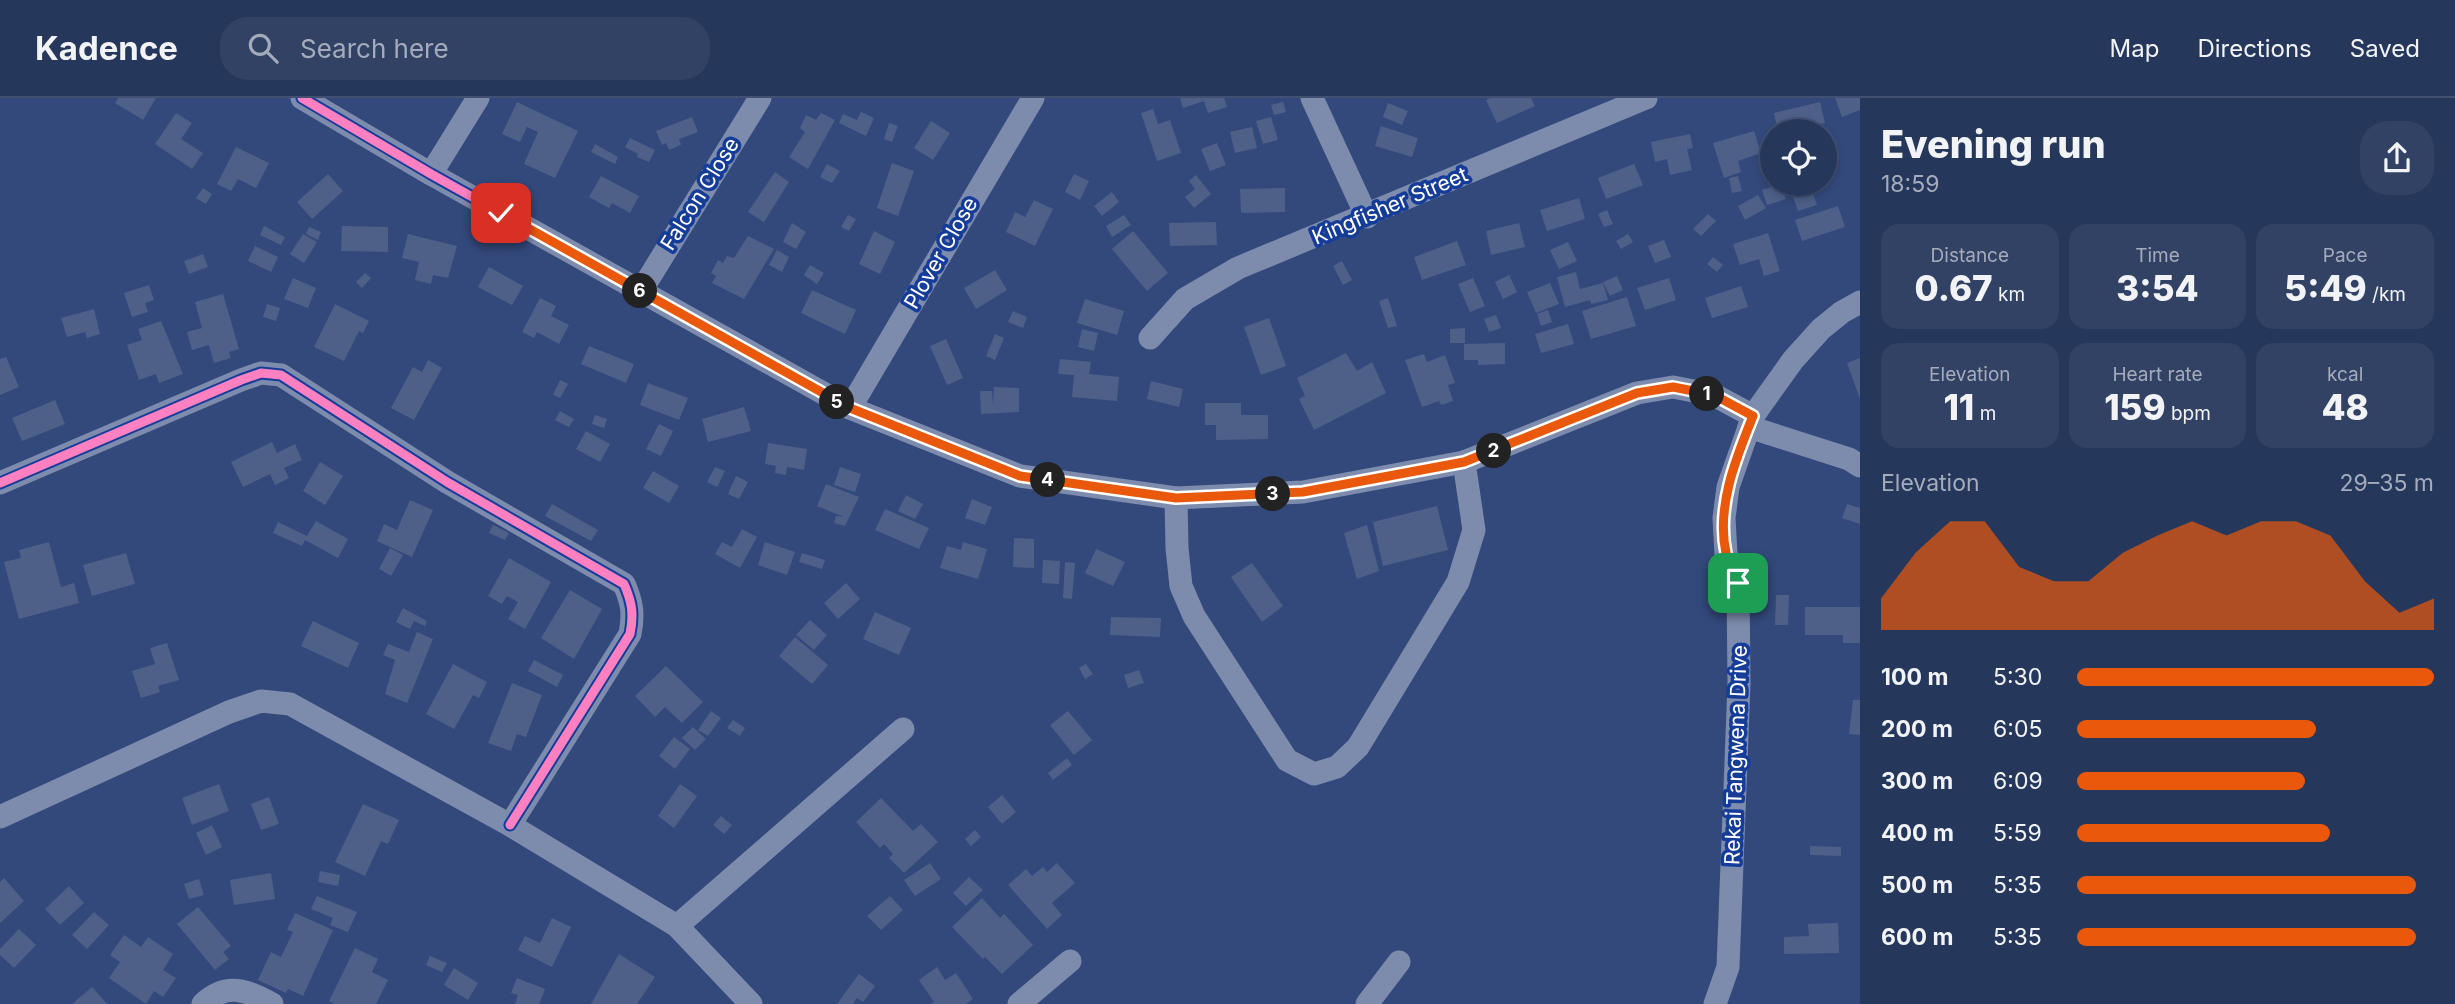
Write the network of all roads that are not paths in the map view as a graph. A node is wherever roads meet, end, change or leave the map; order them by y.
1 (302, 98) edge
2 (478, 98) edge
3 (760, 98) edge
4 (1032, 98) edge
5 (1312, 98) edge
6 (1646, 98) edge
7 (431, 174) junction
8 (1367, 217) junction
9 (641, 291) junction
10 (1860, 302) edge
11 (1150, 338) dead end
12 (850, 408) junction
13 (1751, 421) junction
14 (1464, 462) junction
15 (1860, 466) edge
16 (0, 483) edge
17 (1176, 498) junction
18 (903, 729) dead end
19 (0, 817) edge
20 (510, 825) junction
21 (677, 926) junction
22 (1070, 961) dead end
23 (1399, 962) dead end
24 (203, 1004) edge
25 (272, 1004) edge
26 (751, 1004) edge
27 (1019, 1004) edge
28 (1367, 1004) edge
29 (1715, 1004) edge

1 - 7 street
2 - 7 street
3 - 9 street, Falcon Close
4 - 12 street, Plover Close
5 - 8 street
6 - 8 street, Kingfisher Street
7 - 9 street
8 - 11 street, Kingfisher Street
9 - 12 street
10 - 13 street, Rekai Tangwena Drive
12 - 17 street
13 - 14 street
13 - 15 street
13 - 29 street, Rekai Tangwena Drive
14 - 17 street
14 - 17 street
16 - 20 street
18 - 21 street
19 - 20 street
20 - 21 street
21 - 26 street
22 - 27 street
23 - 28 street
24 - 25 street

